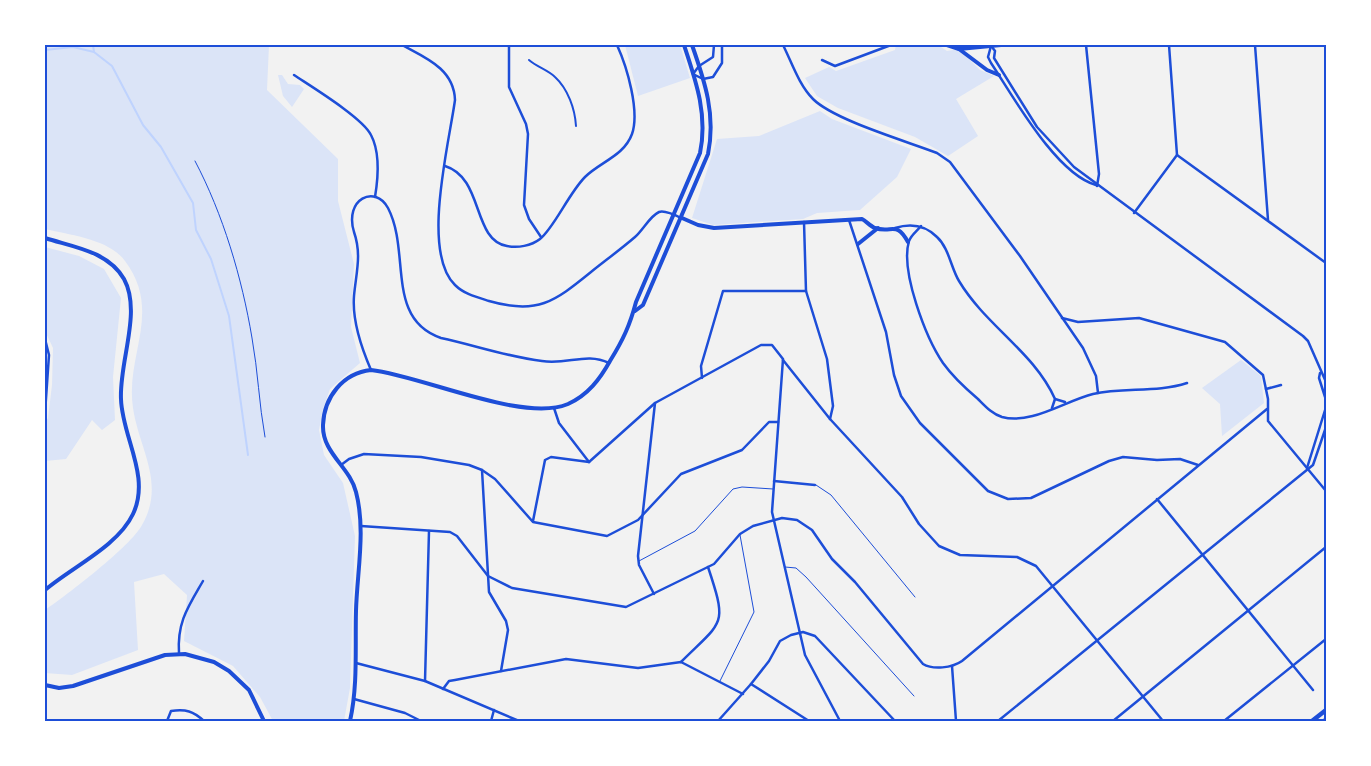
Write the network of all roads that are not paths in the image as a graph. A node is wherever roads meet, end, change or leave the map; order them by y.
1 (402, 45) edge
2 (509, 45) edge
3 (617, 45) edge
4 (684, 45) edge
5 (692, 45) edge
6 (714, 45) edge
7 (722, 45) edge
8 (783, 45) edge
9 (891, 45) edge
10 (947, 45) edge
11 (992, 45) edge
12 (1002, 45) edge
13 (1086, 45) edge
14 (1169, 45) edge
15 (1255, 45) edge
16 (959, 49) junction
17 (529, 60) dead end
18 (822, 60) dead end
19 (699, 66) junction
20 (693, 74) junction
21 (294, 75) dead end
22 (999, 75) junction
23 (703, 79) junction
24 (576, 126) dead end
25 (1177, 156) junction
26 (195, 161) dead end
27 (446, 166) junction
28 (1097, 186) junction
29 (375, 197) junction
30 (1134, 213) junction
31 (674, 215) junction
32 (682, 218) junction
33 (849, 220) junction
34 (1268, 221) junction
35 (804, 222) junction
36 (921, 226) junction
37 (878, 228) junction
38 (896, 228) junction
39 (45, 238) edge
40 (542, 238) junction
41 (908, 242) junction
42 (858, 244) junction
43 (1326, 263) edge
44 (806, 291) junction
45 (635, 311) junction
46 (1061, 318) junction
47 (45, 339) edge
48 (783, 359) junction
49 (609, 363) junction
50 (371, 370) junction
51 (1326, 370) edge
52 (1320, 373) junction
53 (702, 378) junction
54 (1326, 382) edge
55 (1188, 383) dead end
56 (1281, 385) dead end
57 (1266, 389) junction
58 (1098, 393) junction
59 (1055, 398) junction
60 (1326, 400) edge
61 (1065, 402) junction
62 (655, 403) junction
63 (554, 408) junction
64 (1052, 408) junction
65 (1326, 408) edge
66 (1267, 409) junction
67 (45, 413) edge
68 (830, 419) junction
69 (778, 422) junction
70 (1326, 427) edge
71 (265, 437) dead end
72 (589, 462) junction
73 (341, 465) junction
74 (1198, 465) junction
75 (1307, 468) junction
76 (482, 470) junction
77 (774, 481) junction
78 (815, 485) joint
79 (773, 489) junction
80 (1326, 491) edge
81 (1157, 499) junction
82 (642, 516) junction
83 (774, 520) junction
84 (533, 522) junction
85 (360, 526) junction
86 (429, 531) junction
87 (740, 534) junction
88 (1326, 546) edge
89 (1202, 554) junction
90 (638, 561) junction
91 (785, 567) junction
92 (708, 568) junction
93 (488, 576) junction
94 (203, 581) dead end
95 (1052, 585) junction
96 (45, 590) edge
97 (654, 594) junction
98 (914, 598) dead end
99 (1248, 610) junction
100 (800, 633) junction
101 (1326, 639) edge
102 (1097, 640) junction
103 (179, 653) junction
104 (681, 662) junction
105 (356, 663) junction
106 (952, 666) junction
107 (1294, 666) junction
108 (501, 671) junction
109 (425, 681) junction
110 (720, 682) junction
111 (751, 684) junction
112 (45, 685) edge
113 (443, 688) junction
114 (1313, 690) dead end
115 (743, 694) junction
116 (914, 696) dead end
117 (1143, 697) junction
118 (354, 699) junction
119 (494, 710) junction
120 (1326, 710) edge
121 (167, 721) edge
122 (204, 721) edge
123 (264, 721) edge
124 (350, 721) edge
125 (421, 721) edge
126 (491, 721) edge
127 (520, 721) edge
128 (718, 721) edge
129 (809, 721) edge
130 (840, 721) edge
131 (896, 721) edge
132 (956, 721) edge
133 (998, 721) edge
134 (1113, 721) edge
135 (1163, 721) edge
136 (1224, 721) edge
137 (1312, 721) edge

1 - 27 street
2 - 40 street
3 - 40 street
4 - 20 main road
5 - 19 main road
6 - 19 street
7 - 23 street
8 - 46 street
9 - 18 street
10 - 16 main road
11 - 12 main road
11 - 16 main road
11 - 22 street
11 - 28 street
13 - 28 street
14 - 25 street
15 - 34 street
16 - 22 main road
17 - 24 street
19 - 20 street
19 - 23 main road
20 - 23 street
20 - 31 main road
21 - 29 street
22 - 28 street
23 - 32 main road
25 - 30 street
25 - 34 street
26 - 71 lane
27 - 31 street
27 - 40 street
28 - 30 street
29 - 49 street
29 - 50 street
30 - 52 street
31 - 32 street
31 - 45 main road
32 - 35 main road
32 - 45 main road
33 - 35 main road
33 - 37 main road
33 - 42 street
34 - 43 street
35 - 44 street
36 - 38 street
36 - 41 street
36 - 59 street
37 - 38 main road
37 - 42 main road
38 - 41 main road
39 - 96 main road
41 - 64 street
42 - 74 street
44 - 53 street
44 - 68 street
45 - 49 main road
46 - 57 street
46 - 58 street
47 - 67 street
48 - 53 street
48 - 68 street
48 - 69 street
49 - 63 main road
50 - 63 main road
50 - 73 main road
51 - 52 street
52 - 54 street
52 - 60 street
53 - 62 street
55 - 58 street
56 - 57 street
57 - 66 street
58 - 61 street
59 - 61 street
59 - 64 street
61 - 64 street
62 - 72 street
62 - 82 street
63 - 72 street
65 - 75 street
66 - 74 street
66 - 75 street
68 - 95 street
69 - 77 street
69 - 82 street
70 - 75 street
72 - 84 street
73 - 76 street
73 - 85 main road
74 - 81 street
75 - 80 street
75 - 89 street
76 - 84 street
76 - 93 street
77 - 78 street
77 - 79 street
78 - 98 lane
79 - 83 street
79 - 90 lane
81 - 89 street
81 - 95 street
82 - 84 street
82 - 90 street
83 - 87 street
83 - 91 street
83 - 106 street
85 - 86 street
85 - 105 main road
86 - 93 street
86 - 109 street
87 - 92 street
87 - 110 lane
88 - 99 street
89 - 99 street
89 - 102 street
90 - 97 street
91 - 100 street
91 - 116 lane
92 - 97 street
92 - 104 street
93 - 97 street
93 - 108 street
94 - 103 street
95 - 102 street
95 - 106 street
99 - 107 street
99 - 117 street
100 - 111 street
100 - 130 street
100 - 131 street
101 - 107 street
102 - 117 street
102 - 133 street
103 - 112 main road
103 - 123 main road
104 - 108 street
104 - 110 street
105 - 109 street
105 - 118 main road
106 - 132 street
107 - 114 street
107 - 136 street
108 - 113 street
109 - 113 street
110 - 115 street
111 - 115 street
111 - 129 street
113 - 119 street
115 - 128 street
117 - 134 street
117 - 135 street
118 - 124 main road
118 - 125 street
119 - 126 street
119 - 127 street
120 - 137 main road
121 - 122 street

